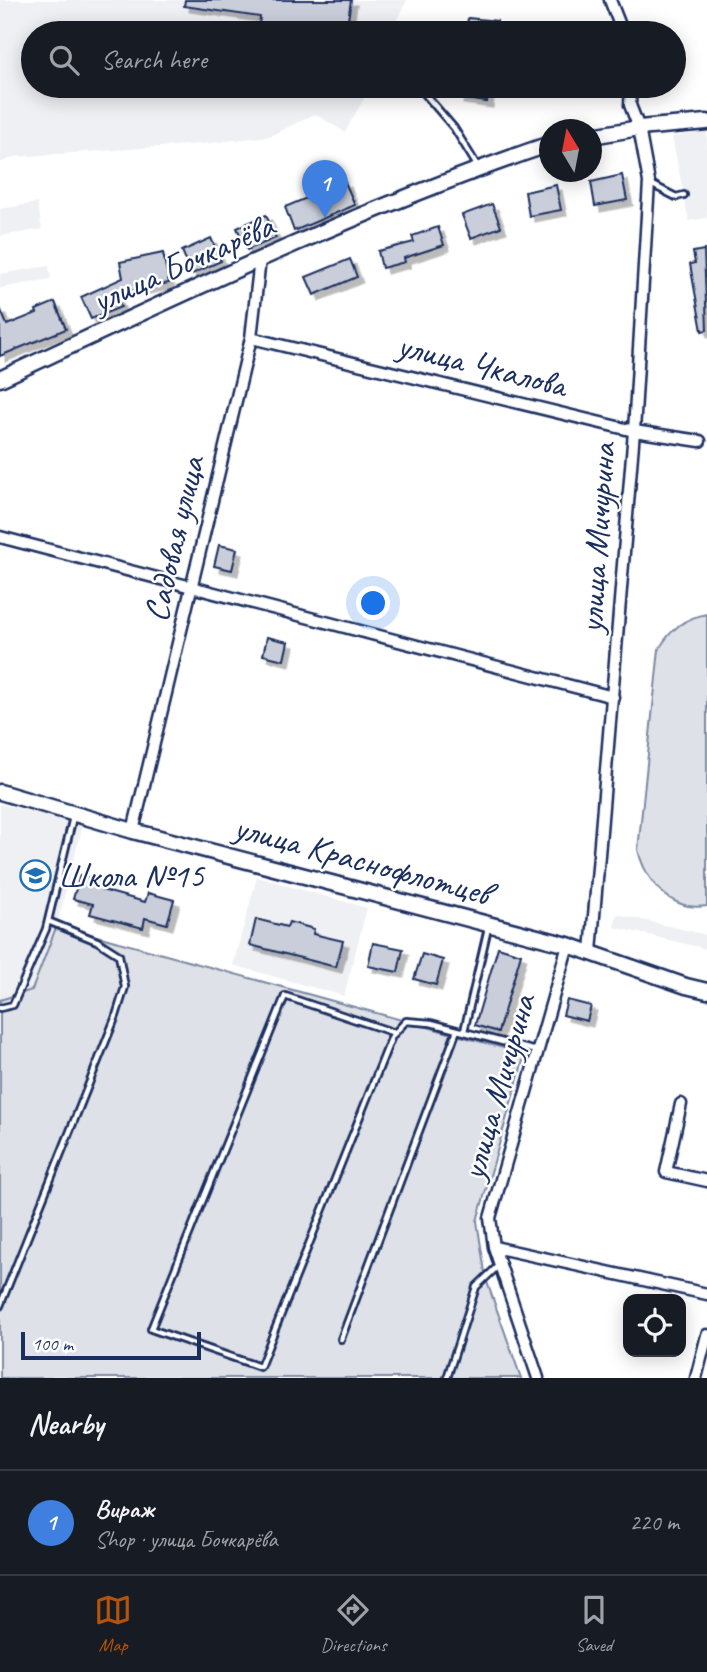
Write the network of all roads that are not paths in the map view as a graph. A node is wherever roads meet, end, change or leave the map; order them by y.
1 (610, 0) edge
2 (618, 21) edge
3 (428, 98) edge
4 (630, 98) edge
5 (707, 122) edge
6 (639, 128) junction
7 (602, 134) edge
8 (539, 148) edge
9 (479, 168) junction
10 (649, 182) junction
11 (684, 195) dead end
12 (260, 259) junction
13 (251, 338) junction
14 (0, 379) edge
15 (634, 431) junction
16 (700, 441) dead end
17 (0, 537) edge
18 (191, 589) junction
19 (613, 697) junction
20 (0, 793) edge
21 (74, 813) junction
22 (133, 831) junction
23 (48, 921) junction
24 (489, 924) junction
25 (568, 945) junction
26 (591, 953) junction
27 (707, 991) edge
28 (0, 1008) edge
29 (457, 1030) junction
30 (464, 1031) junction
31 (395, 1033) junction
32 (536, 1051) junction
33 (681, 1104) dead end
34 (707, 1181) edge
35 (494, 1247) junction
36 (500, 1264) junction
37 (707, 1294) edge
38 (0, 1306) edge
39 (707, 1335) edge
40 (341, 1339) dead end
41 (447, 1378) edge
42 (538, 1378) edge
43 (696, 1378) edge

1 - 2 street
3 - 9 lane
4 - 6 street, улица Мичурина
5 - 6 street
6 - 7 street
6 - 10 street, улица Мичурина
8 - 9 street, улица Бочкарёва
9 - 12 street, улица Бочкарёва
10 - 11 lane
10 - 15 street, улица Мичурина
12 - 13 street, Садовая улица
12 - 14 street, улица Бочкарёва
13 - 15 street, улица Чкалова
13 - 18 street, Садовая улица
15 - 16 street, улица Чкалова
15 - 19 street, улица Мичурина
17 - 18 street
18 - 19 street
18 - 22 street, Садовая улица
19 - 26 street, улица Мичурина
20 - 21 street, улица Краснофлотцев
21 - 22 street, улица Краснофлотцев
21 - 23 lane
22 - 24 street, улица Краснофлотцев
23 - 28 lane
23 - 38 lane
24 - 25 street, улица Краснофлотцев
24 - 30 lane
25 - 26 street, улица Краснофлотцев
25 - 32 street, улица Мичурина
26 - 27 street, улица Краснофлотцев
29 - 30 lane
29 - 31 lane
29 - 40 lane
30 - 32 lane
31 - 31 lane
32 - 35 street, улица Мичурина
33 - 34 street
35 - 36 street, улица Мичурина
35 - 37 street
36 - 41 lane
36 - 42 street, улица Мичурина
39 - 43 street

